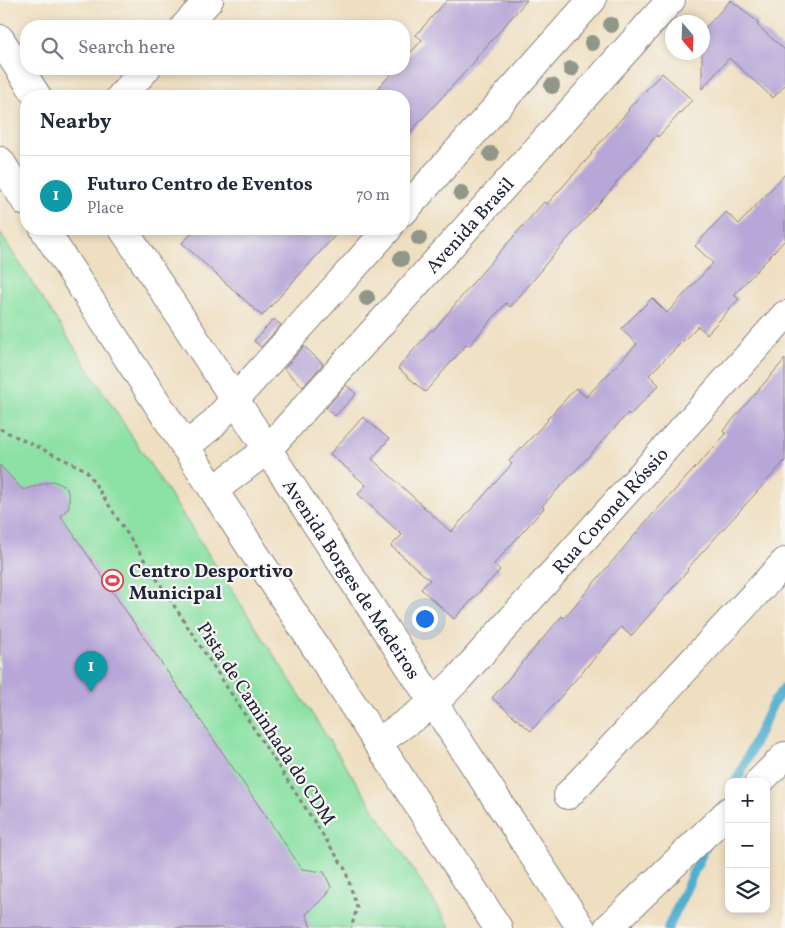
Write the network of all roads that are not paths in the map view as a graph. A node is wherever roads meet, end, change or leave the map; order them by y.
1 (209, 0) edge
2 (592, 0) edge
3 (671, 0) edge
4 (191, 20) edge
5 (0, 39) edge
6 (20, 70) edge
7 (23, 75) edge
8 (140, 75) edge
9 (33, 90) edge
10 (127, 90) edge
11 (0, 162) edge
12 (20, 188) edge
13 (410, 204) edge
14 (48, 235) edge
15 (127, 235) edge
16 (383, 235) edge
17 (785, 316) edge
18 (234, 400) junction
19 (186, 447) junction
20 (268, 449) junction
21 (214, 490) junction
22 (785, 562) edge
23 (434, 703) junction
24 (378, 743) junction
25 (785, 756) edge
26 (763, 778) edge
27 (568, 795) dead end
28 (725, 815) edge
29 (498, 928) edge
30 (581, 928) edge
31 (608, 928) edge

1 - 4 main road
2 - 13 main road
3 - 20 main road, Avenida Brasil
5 - 6 main road
7 - 9 main road
8 - 10 main road
11 - 12 main road
14 - 19 main road
15 - 18 main road, Avenida Borges de Medeiros
16 - 18 main road
17 - 23 main road, Rua Coronel Róssio
18 - 19 main road
18 - 20 main road, Avenida Borges de Medeiros
19 - 21 main road
20 - 21 main road, Avenida Brasil
20 - 23 main road, Avenida Borges de Medeiros
21 - 24 main road
22 - 27 main road
23 - 24 main road, Rua Coronel Róssio
23 - 30 main road, Avenida Borges de Medeiros
24 - 29 main road
25 - 26 main road
28 - 31 main road

